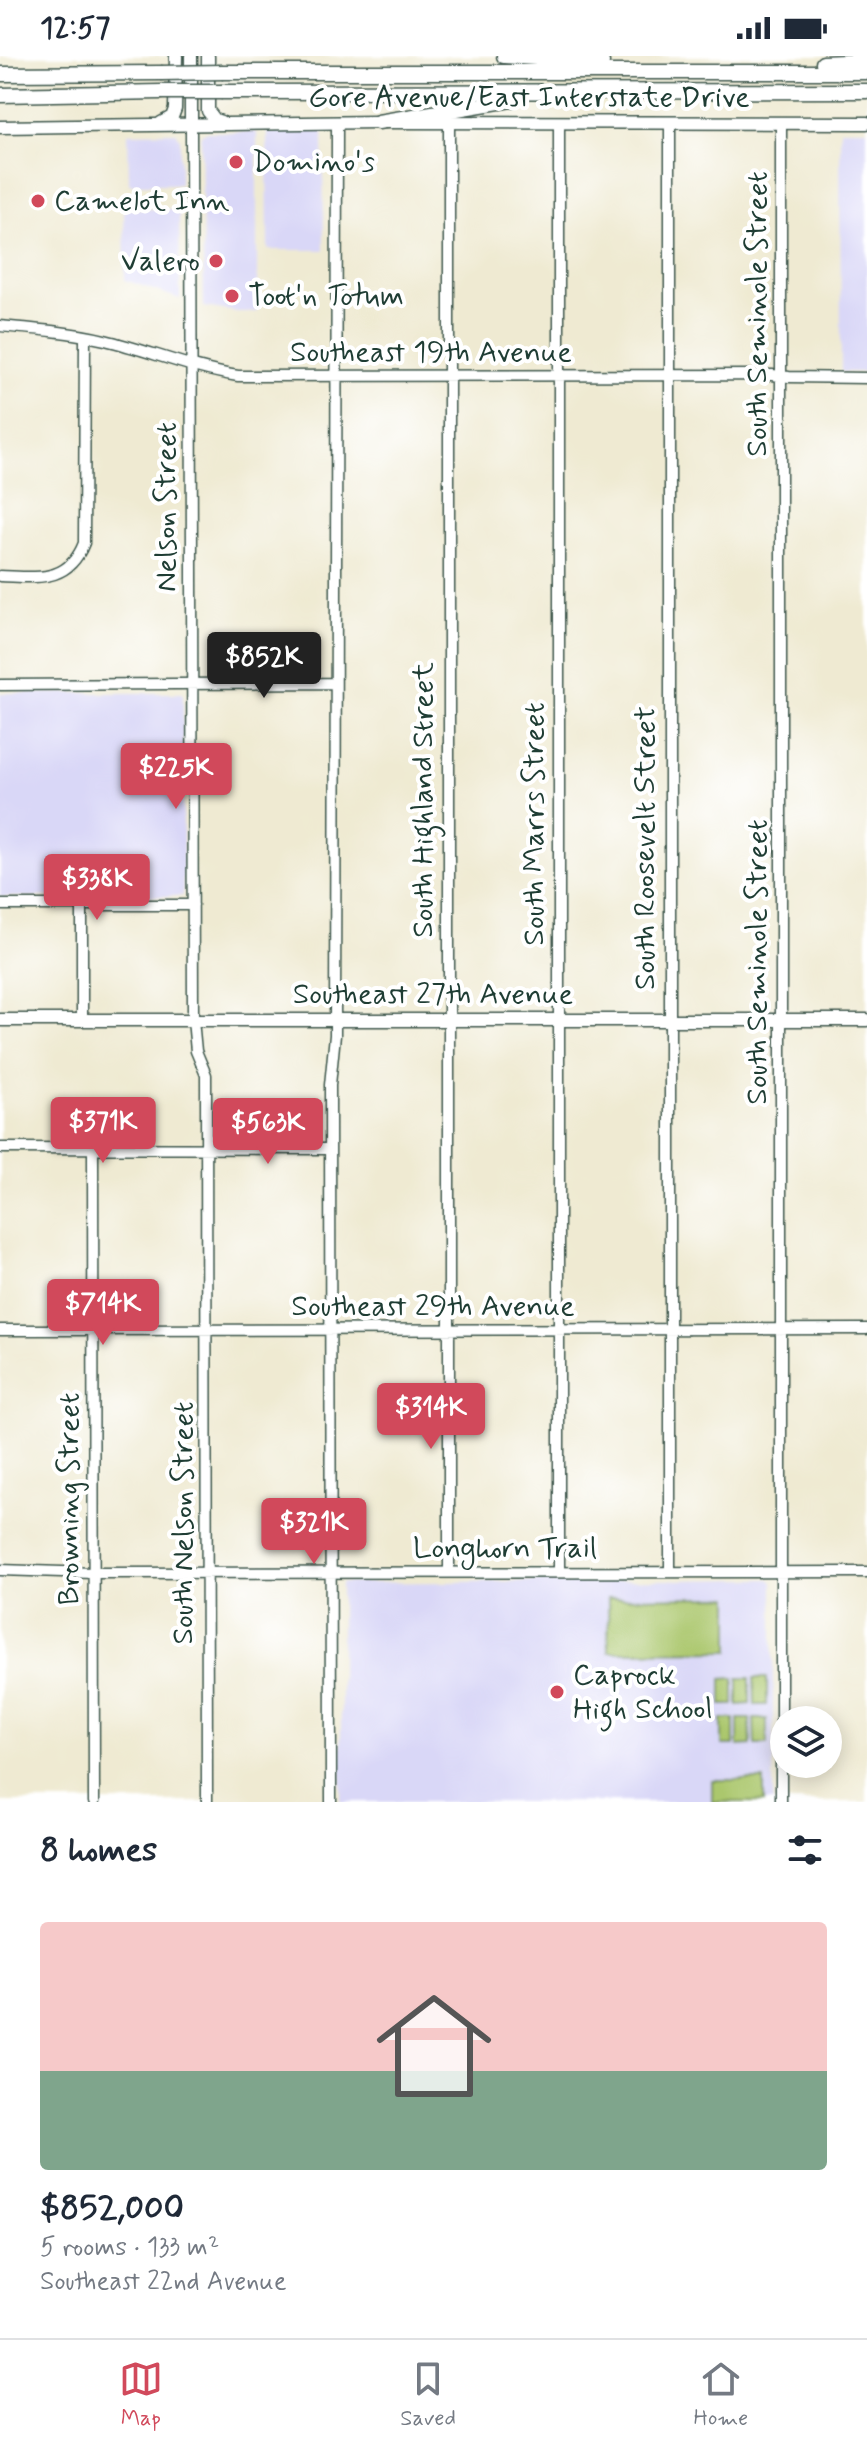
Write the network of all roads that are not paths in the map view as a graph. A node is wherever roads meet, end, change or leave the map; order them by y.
1 (176, 56) edge
2 (191, 56) edge
3 (208, 56) edge
4 (504, 56) edge
5 (867, 61) edge
6 (0, 65) edge
7 (649, 71) junction
8 (766, 72) junction
9 (867, 72) edge
10 (45, 73) junction
11 (0, 74) edge
12 (867, 91) edge
13 (566, 92) junction
14 (788, 92) junction
15 (0, 95) edge
16 (867, 101) edge
17 (378, 122) junction
18 (226, 123) junction
19 (337, 123) junction
20 (670, 123) junction
21 (781, 123) junction
22 (867, 123) edge
23 (158, 124) junction
24 (191, 124) junction
25 (449, 124) junction
26 (559, 124) junction
27 (0, 127) edge
28 (0, 326) edge
29 (85, 336) junction
30 (192, 367) junction
31 (559, 375) junction
32 (670, 375) junction
33 (336, 376) junction
34 (448, 376) junction
35 (781, 376) junction
36 (867, 378) edge
37 (0, 576) edge
38 (335, 683) junction
39 (192, 684) junction
40 (0, 685) edge
41 (0, 905) edge
42 (82, 905) junction
43 (193, 905) junction
44 (0, 1020) edge
45 (82, 1020) junction
46 (193, 1020) junction
47 (335, 1020) junction
48 (447, 1020) junction
49 (558, 1020) junction
50 (669, 1020) junction
51 (781, 1020) junction
52 (867, 1020) edge
53 (0, 1148) edge
54 (93, 1148) junction
55 (206, 1148) junction
56 (330, 1149) junction
57 (670, 1329) junction
58 (781, 1329) junction
59 (867, 1329) edge
60 (0, 1330) edge
61 (93, 1330) junction
62 (206, 1330) junction
63 (331, 1330) junction
64 (448, 1330) junction
65 (558, 1330) junction
66 (0, 1570) edge
67 (449, 1572) junction
68 (559, 1572) junction
69 (670, 1572) junction
70 (781, 1572) junction
71 (867, 1572) edge
72 (93, 1573) junction
73 (207, 1573) junction
74 (331, 1573) junction
75 (94, 1802) edge
76 (207, 1802) edge
77 (331, 1802) edge
78 (781, 1802) edge

1 - 23 main road
2 - 24 main road, Nelson Street
3 - 18 main road
4 - 7 highway
5 - 8 highway
6 - 10 highway
7 - 8 highway
7 - 10 highway, bridge
8 - 9 highway
10 - 11 highway
12 - 14 highway
13 - 14 highway
13 - 15 highway, bridge
13 - 17 highway
14 - 16 highway
17 - 19 main road, Gore Avenue/East Interstate Drive
17 - 25 main road, Gore Avenue/East Interstate Drive
18 - 19 main road, Gore Avenue/East Interstate Drive
18 - 24 main road, Gore Avenue/East Interstate Drive
19 - 33 street
20 - 21 main road, Gore Avenue/East Interstate Drive
20 - 26 main road, Gore Avenue/East Interstate Drive
20 - 32 street, South Roosevelt Street
21 - 22 main road, Gore Avenue/East Interstate Drive
21 - 35 street, South Seminole Street
23 - 24 main road, Gore Avenue/East Interstate Drive
23 - 27 main road, Gore Avenue/East Interstate Drive
24 - 30 street, Nelson Street
25 - 26 main road, Gore Avenue/East Interstate Drive
25 - 34 street, South Highland Street
26 - 31 street, South Marrs Street
28 - 29 street, Southeast 19th Avenue
29 - 30 street, Southeast 19th Avenue
29 - 37 street
30 - 33 street, Southeast 19th Avenue
30 - 39 street, Nelson Street
31 - 32 street, Southeast 19th Avenue
31 - 34 street, Southeast 19th Avenue
31 - 49 street, South Marrs Street
32 - 35 street, Southeast 19th Avenue
32 - 50 street, South Roosevelt Street
33 - 34 street, Southeast 19th Avenue
33 - 38 street
34 - 48 street, South Highland Street
35 - 36 street, Southeast 19th Avenue
35 - 51 street, South Seminole Street
38 - 39 street
38 - 47 street
39 - 40 street
39 - 43 street, Nelson Street
41 - 42 street
42 - 43 street
42 - 45 street
43 - 46 street, Nelson Street
44 - 45 main road, Southeast 27th Avenue
45 - 46 main road, Southeast 27th Avenue
46 - 47 main road, Southeast 27th Avenue
46 - 55 street, Nelson Street
47 - 48 main road, Southeast 27th Avenue
47 - 56 street
48 - 49 main road, Southeast 27th Avenue
48 - 64 street, South Highland Street
49 - 50 main road, Southeast 27th Avenue
49 - 65 street, South Marrs Street
50 - 51 main road, Southeast 27th Avenue
50 - 57 street, South Roosevelt Street
51 - 52 main road, Southeast 27th Avenue
51 - 58 street, South Seminole Street
53 - 54 street
54 - 55 street
54 - 61 street, Browning Street
55 - 56 street
55 - 62 street, South Nelson Street
56 - 63 street
57 - 58 street, Southeast 29th Avenue
57 - 65 street, Southeast 29th Avenue
57 - 69 street, South Roosevelt Street
58 - 59 street, Southeast 29th Avenue
58 - 70 street, South Seminole Street
60 - 61 street, Southeast 29th Avenue
61 - 62 street, Southeast 29th Avenue
61 - 72 street, Browning Street
62 - 63 street, Southeast 29th Avenue
62 - 73 street, South Nelson Street
63 - 64 street, Southeast 29th Avenue
63 - 74 street
64 - 65 street, Southeast 29th Avenue
64 - 67 street, South Highland Street
65 - 68 street, South Marrs Street
66 - 72 street, Longhorn Trail
67 - 68 street, Longhorn Trail
67 - 74 street, Longhorn Trail
68 - 69 street, Longhorn Trail
69 - 70 street, Longhorn Trail
70 - 71 street, Longhorn Trail
70 - 78 street, South Seminole Street
72 - 73 street, Longhorn Trail
72 - 75 street, Browning Street
73 - 74 street, Longhorn Trail
73 - 76 street, South Nelson Street
74 - 77 street

